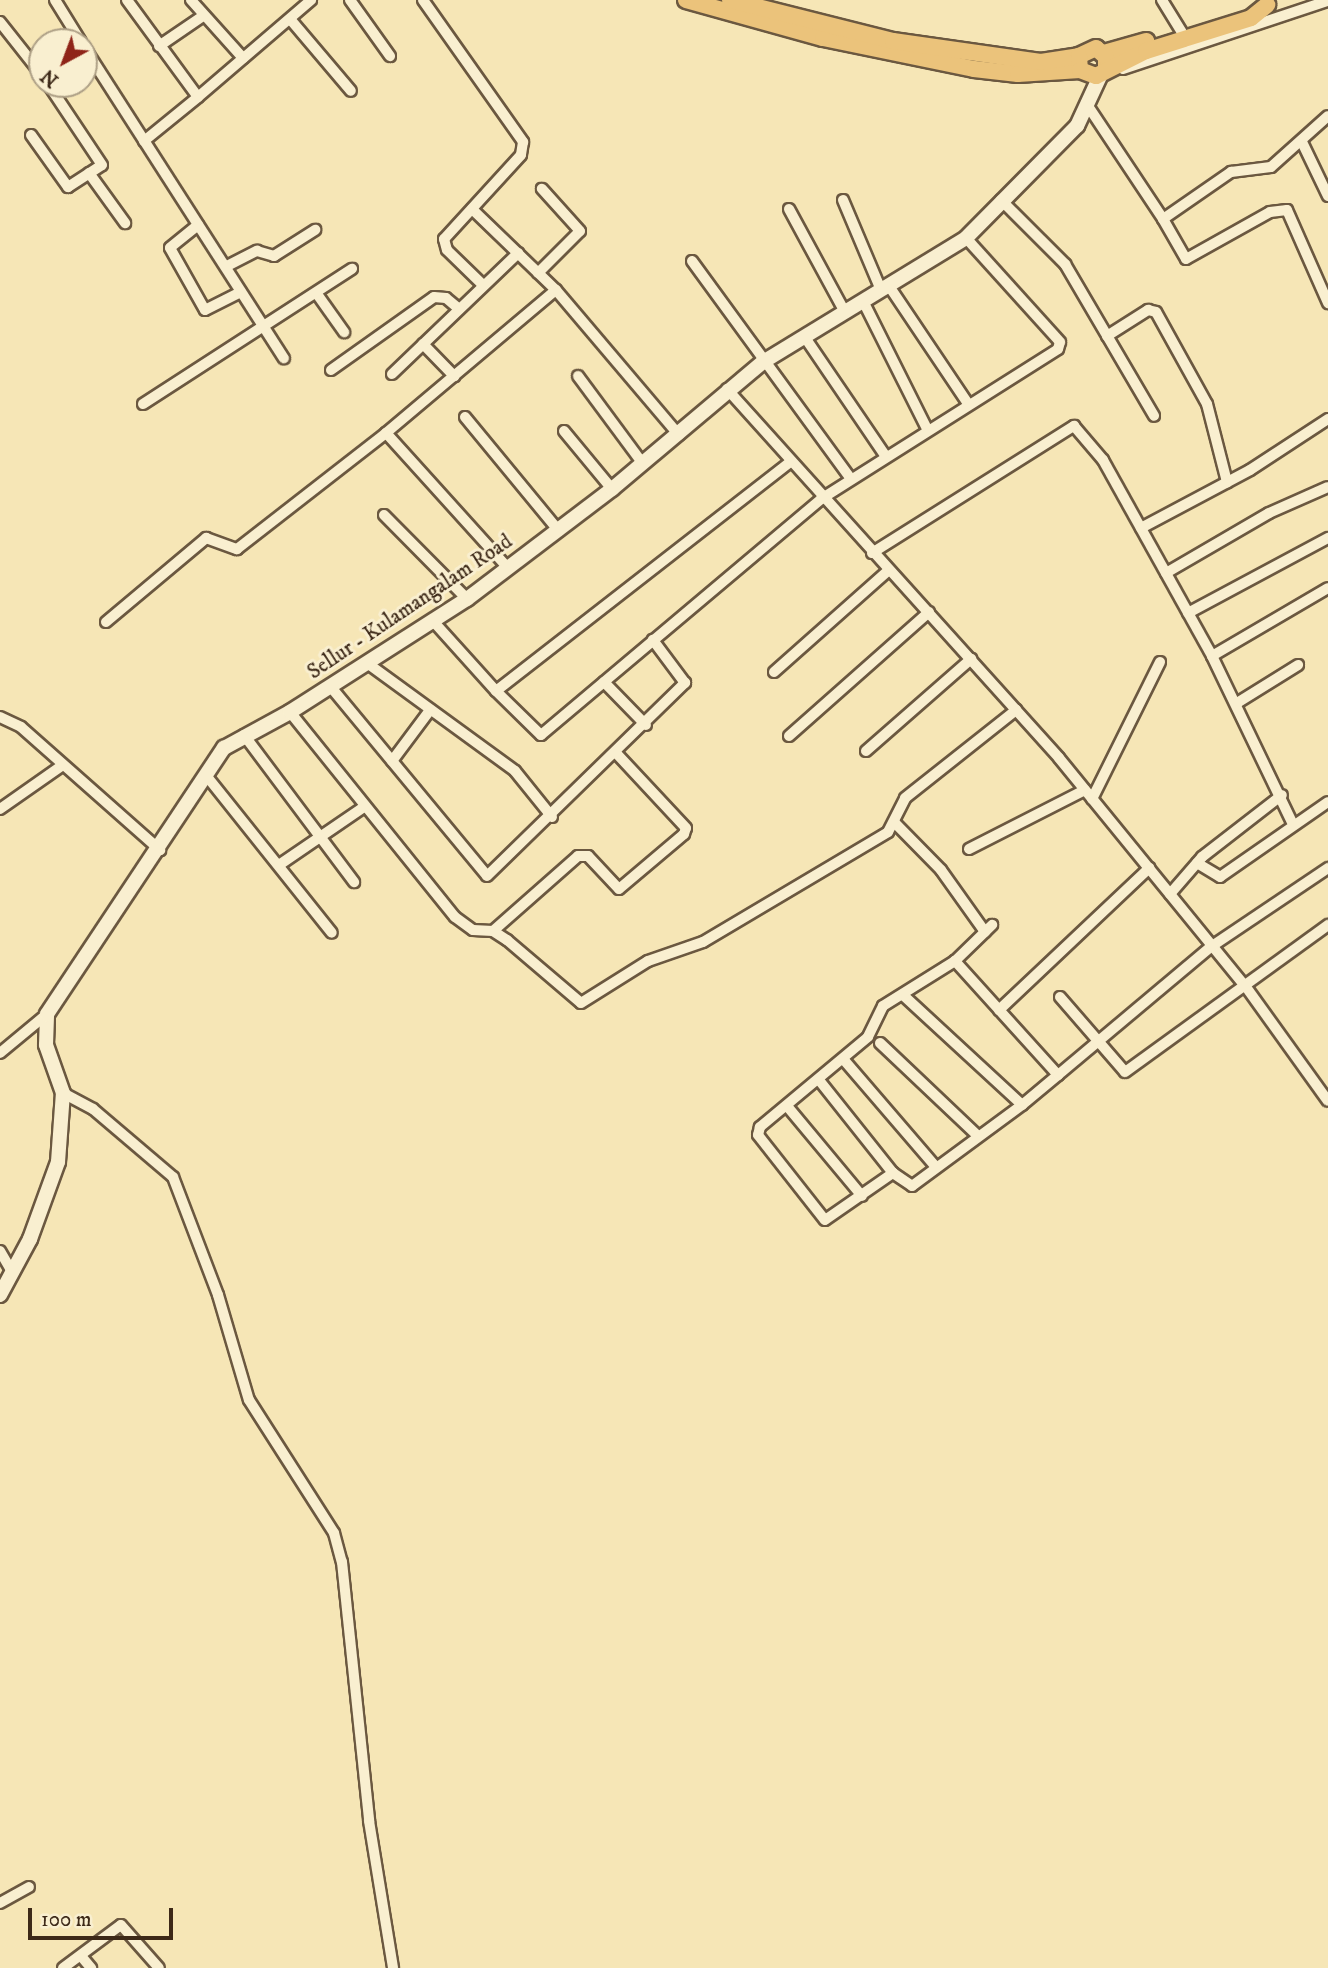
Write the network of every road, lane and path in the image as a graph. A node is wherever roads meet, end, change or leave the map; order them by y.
1 (55, 0) edge
2 (127, 0) edge
3 (191, 0) edge
4 (312, 0) edge
5 (350, 0) edge
6 (423, 0) edge
7 (686, 0) edge
8 (730, 0) edge
9 (1163, 0) edge
10 (1328, 1) edge
11 (1273, 3) edge
12 (203, 16) junction
13 (289, 19) junction
14 (0, 22) edge
15 (72, 28) edge
16 (1185, 35) junction
17 (159, 46) junction
18 (28, 57) edge
19 (390, 57) dead end
20 (243, 58) junction
21 (1080, 66) junction
22 (98, 69) edge
23 (1102, 69) junction
24 (351, 91) dead end
25 (198, 97) junction
26 (57, 98) edge
27 (1086, 103) junction
28 (1328, 116) edge
29 (31, 135) dead end
30 (144, 141) junction
31 (1303, 142) junction
32 (89, 173) junction
33 (542, 189) dead end
34 (1328, 196) edge
35 (843, 200) dead end
36 (1001, 200) junction
37 (472, 209) junction
38 (789, 209) dead end
39 (1163, 219) junction
40 (125, 223) dead end
41 (198, 225) junction
42 (315, 230) dead end
43 (966, 238) junction
44 (518, 253) junction
45 (692, 261) dead end
46 (227, 266) junction
47 (352, 269) dead end
48 (538, 273) junction
49 (483, 285) junction
50 (885, 288) junction
51 (556, 290) junction
52 (241, 292) junction
53 (317, 294) junction
54 (863, 301) junction
55 (1328, 303) edge
56 (459, 309) junction
57 (845, 312) junction
58 (265, 329) junction
59 (344, 332) dead end
60 (804, 336) junction
61 (1107, 336) junction
62 (423, 344) junction
63 (284, 358) dead end
64 (763, 362) junction
65 (331, 370) dead end
66 (392, 374) dead end
67 (454, 376) junction
68 (578, 376) dead end
69 (727, 389) junction
70 (143, 404) dead end
71 (969, 405) junction
72 (1154, 416) dead end
73 (465, 417) dead end
74 (1328, 419) edge
75 (927, 429) junction
76 (564, 431) dead end
77 (386, 433) junction
78 (679, 435) junction
79 (885, 455) junction
80 (789, 463) junction
81 (643, 464) junction
82 (851, 479) junction
83 (1227, 482) junction
84 (1328, 487) edge
85 (612, 489) junction
86 (821, 499) junction
87 (384, 514) dead end
88 (1141, 528) junction
89 (559, 531) junction
90 (1328, 538) edge
91 (872, 553) junction
92 (508, 568) junction
93 (888, 570) junction
94 (1166, 573) junction
95 (1328, 588) edge
96 (467, 599) junction
97 (929, 612) junction
98 (1188, 613) junction
99 (433, 621) junction
100 (106, 622) dead end
101 (653, 640) junction
102 (1212, 656) junction
103 (971, 659) junction
104 (1160, 662) dead end
105 (367, 663) junction
106 (1298, 665) dead end
107 (774, 672) dead end
108 (604, 682) junction
109 (330, 686) junction
110 (496, 691) junction
111 (1237, 703) junction
112 (430, 710) junction
113 (1016, 710) junction
114 (290, 712) junction
115 (0, 717) edge
116 (646, 725) junction
117 (244, 735) junction
118 (789, 736) dead end
119 (866, 751) dead end
120 (617, 754) junction
121 (392, 761) junction
122 (60, 767) junction
123 (205, 774) junction
124 (1085, 790) junction
125 (1282, 795) junction
126 (1092, 799) junction
127 (1328, 802) edge
128 (364, 807) junction
129 (0, 809) edge
130 (552, 817) junction
131 (894, 822) junction
132 (1292, 822) junction
133 (321, 838) junction
134 (969, 849) dead end
135 (161, 850) junction
136 (1197, 863) junction
137 (279, 865) junction
138 (1149, 869) junction
139 (1328, 869) edge
140 (354, 882) dead end
141 (1170, 894) junction
142 (1328, 925) edge
143 (493, 931) junction
144 (332, 933) dead end
145 (1213, 946) junction
146 (955, 961) junction
147 (1246, 987) junction
148 (903, 995) junction
149 (1060, 997) dead end
150 (999, 1010) junction
151 (47, 1014) junction
152 (1099, 1041) junction
153 (880, 1043) dead end
154 (0, 1053) edge
155 (844, 1060) junction
156 (1058, 1075) junction
157 (819, 1080) junction
158 (63, 1093) junction
159 (1328, 1101) edge
160 (1022, 1105) junction
161 (788, 1106) junction
162 (978, 1136) junction
163 (936, 1167) junction
164 (892, 1173) junction
165 (863, 1196) junction
166 (0, 1251) edge
167 (12, 1272) junction
168 (0, 1295) edge
169 (29, 1887) dead end
170 (0, 1903) edge
171 (81, 1956) junction
172 (63, 1968) edge
173 (90, 1968) edge
174 (159, 1968) edge
175 (393, 1968) edge

1 - 15 street
2 - 17 street
3 - 12 street
4 - 13 street
5 - 19 street
6 - 37 street
7 - 21 main road
8 - 21 main road
9 - 16 street
10 - 23 street
11 - 16 main road
12 - 17 street
12 - 20 street
13 - 20 street
13 - 24 street
14 - 18 street
16 - 23 main road
16 - 23 main road
17 - 25 street
20 - 25 street
21 - 23 main road
21 - 23 main road
21 - 27 main road
22 - 30 street
23 - 27 main road, Sellur - Kulamangalam Road
25 - 30 street
26 - 32 street
27 - 36 main road, Sellur - Kulamangalam Road
27 - 39 street
28 - 31 street
29 - 32 street
30 - 41 street
31 - 34 street
31 - 39 street
32 - 40 street
33 - 48 street
35 - 50 street
36 - 43 main road, Sellur - Kulamangalam Road
36 - 61 street
37 - 44 street
37 - 49 street
38 - 57 street
39 - 55 street
41 - 46 street
41 - 52 street
42 - 46 street
43 - 50 main road, Sellur - Kulamangalam Road
43 - 71 street
44 - 48 street
44 - 49 street
45 - 64 street
46 - 52 street
47 - 53 street
48 - 51 street
49 - 56 street
50 - 54 main road, Sellur - Kulamangalam Road
50 - 71 street
51 - 67 street
51 - 78 street
52 - 58 street
53 - 58 street
53 - 59 street
54 - 57 main road, Sellur - Kulamangalam Road
54 - 75 street
56 - 62 street
56 - 65 street
57 - 60 main road, Sellur - Kulamangalam Road
58 - 63 street
58 - 70 street
60 - 64 main road, Sellur - Kulamangalam Road
60 - 79 street
61 - 72 street
61 - 83 street
62 - 66 street
62 - 67 street
64 - 69 main road, Sellur - Kulamangalam Road
64 - 82 street
67 - 77 street
68 - 81 street
69 - 78 main road, Sellur - Kulamangalam Road
69 - 80 street
71 - 75 street
73 - 89 street
74 - 83 street
75 - 79 street
76 - 85 street
77 - 92 street
77 - 100 street
78 - 81 main road, Sellur - Kulamangalam Road
79 - 82 street
80 - 86 street
80 - 110 street
81 - 85 main road, Sellur - Kulamangalam Road
82 - 86 street
83 - 88 street
84 - 94 street
85 - 89 main road, Sellur - Kulamangalam Road
86 - 91 street
86 - 101 street
87 - 96 street
88 - 91 street
88 - 94 street
89 - 92 main road, Sellur - Kulamangalam Road
90 - 98 street
91 - 93 street
92 - 96 main road, Sellur - Kulamangalam Road
93 - 97 street
93 - 107 street
94 - 98 street
95 - 102 street
96 - 99 main road, Sellur - Kulamangalam Road
97 - 103 street
97 - 118 street
98 - 102 street
99 - 105 main road, Sellur - Kulamangalam Road
99 - 110 street
101 - 108 street
101 - 116 street
102 - 111 street
103 - 113 street
103 - 119 street
104 - 126 street
105 - 109 main road, Sellur - Kulamangalam Road
105 - 112 street
106 - 111 street
108 - 110 street
108 - 116 street
109 - 114 main road, Sellur - Kulamangalam Road
109 - 121 street
111 - 125 street
112 - 121 street
112 - 130 street
113 - 124 street
113 - 131 street
114 - 117 main road, Sellur - Kulamangalam Road
114 - 128 street
115 - 122 street
116 - 120 street
117 - 123 main road, Sellur - Kulamangalam Road
117 - 133 street
120 - 130 street
120 - 143 street
121 - 130 street
122 - 129 street
122 - 135 street
123 - 135 main road, Sellur - Kulamangalam Road
123 - 137 street
124 - 126 street
124 - 134 street
125 - 132 street
125 - 136 street
126 - 138 street
127 - 132 street
128 - 133 street
128 - 143 street
131 - 143 street
131 - 146 street
132 - 136 street
133 - 137 street
133 - 140 street
135 - 151 main road, Sellur - Kulamangalam Road
136 - 141 street
137 - 144 street
138 - 141 street
138 - 150 street
139 - 145 street
141 - 145 street
142 - 147 street
145 - 147 street
145 - 152 street
146 - 148 street
146 - 150 street
147 - 152 street
147 - 159 street
148 - 155 street
148 - 160 street
149 - 152 street
150 - 156 street
151 - 154 street
151 - 158 main road
152 - 156 street
153 - 162 street
155 - 157 street
155 - 163 street
156 - 160 street
157 - 161 street
157 - 164 street
158 - 167 main road
158 - 175 street
160 - 162 street
161 - 165 street
161 - 165 street
162 - 163 street
163 - 164 street
164 - 165 street
166 - 167 street
167 - 168 main road
169 - 170 street
171 - 172 street
171 - 173 street
171 - 174 street

